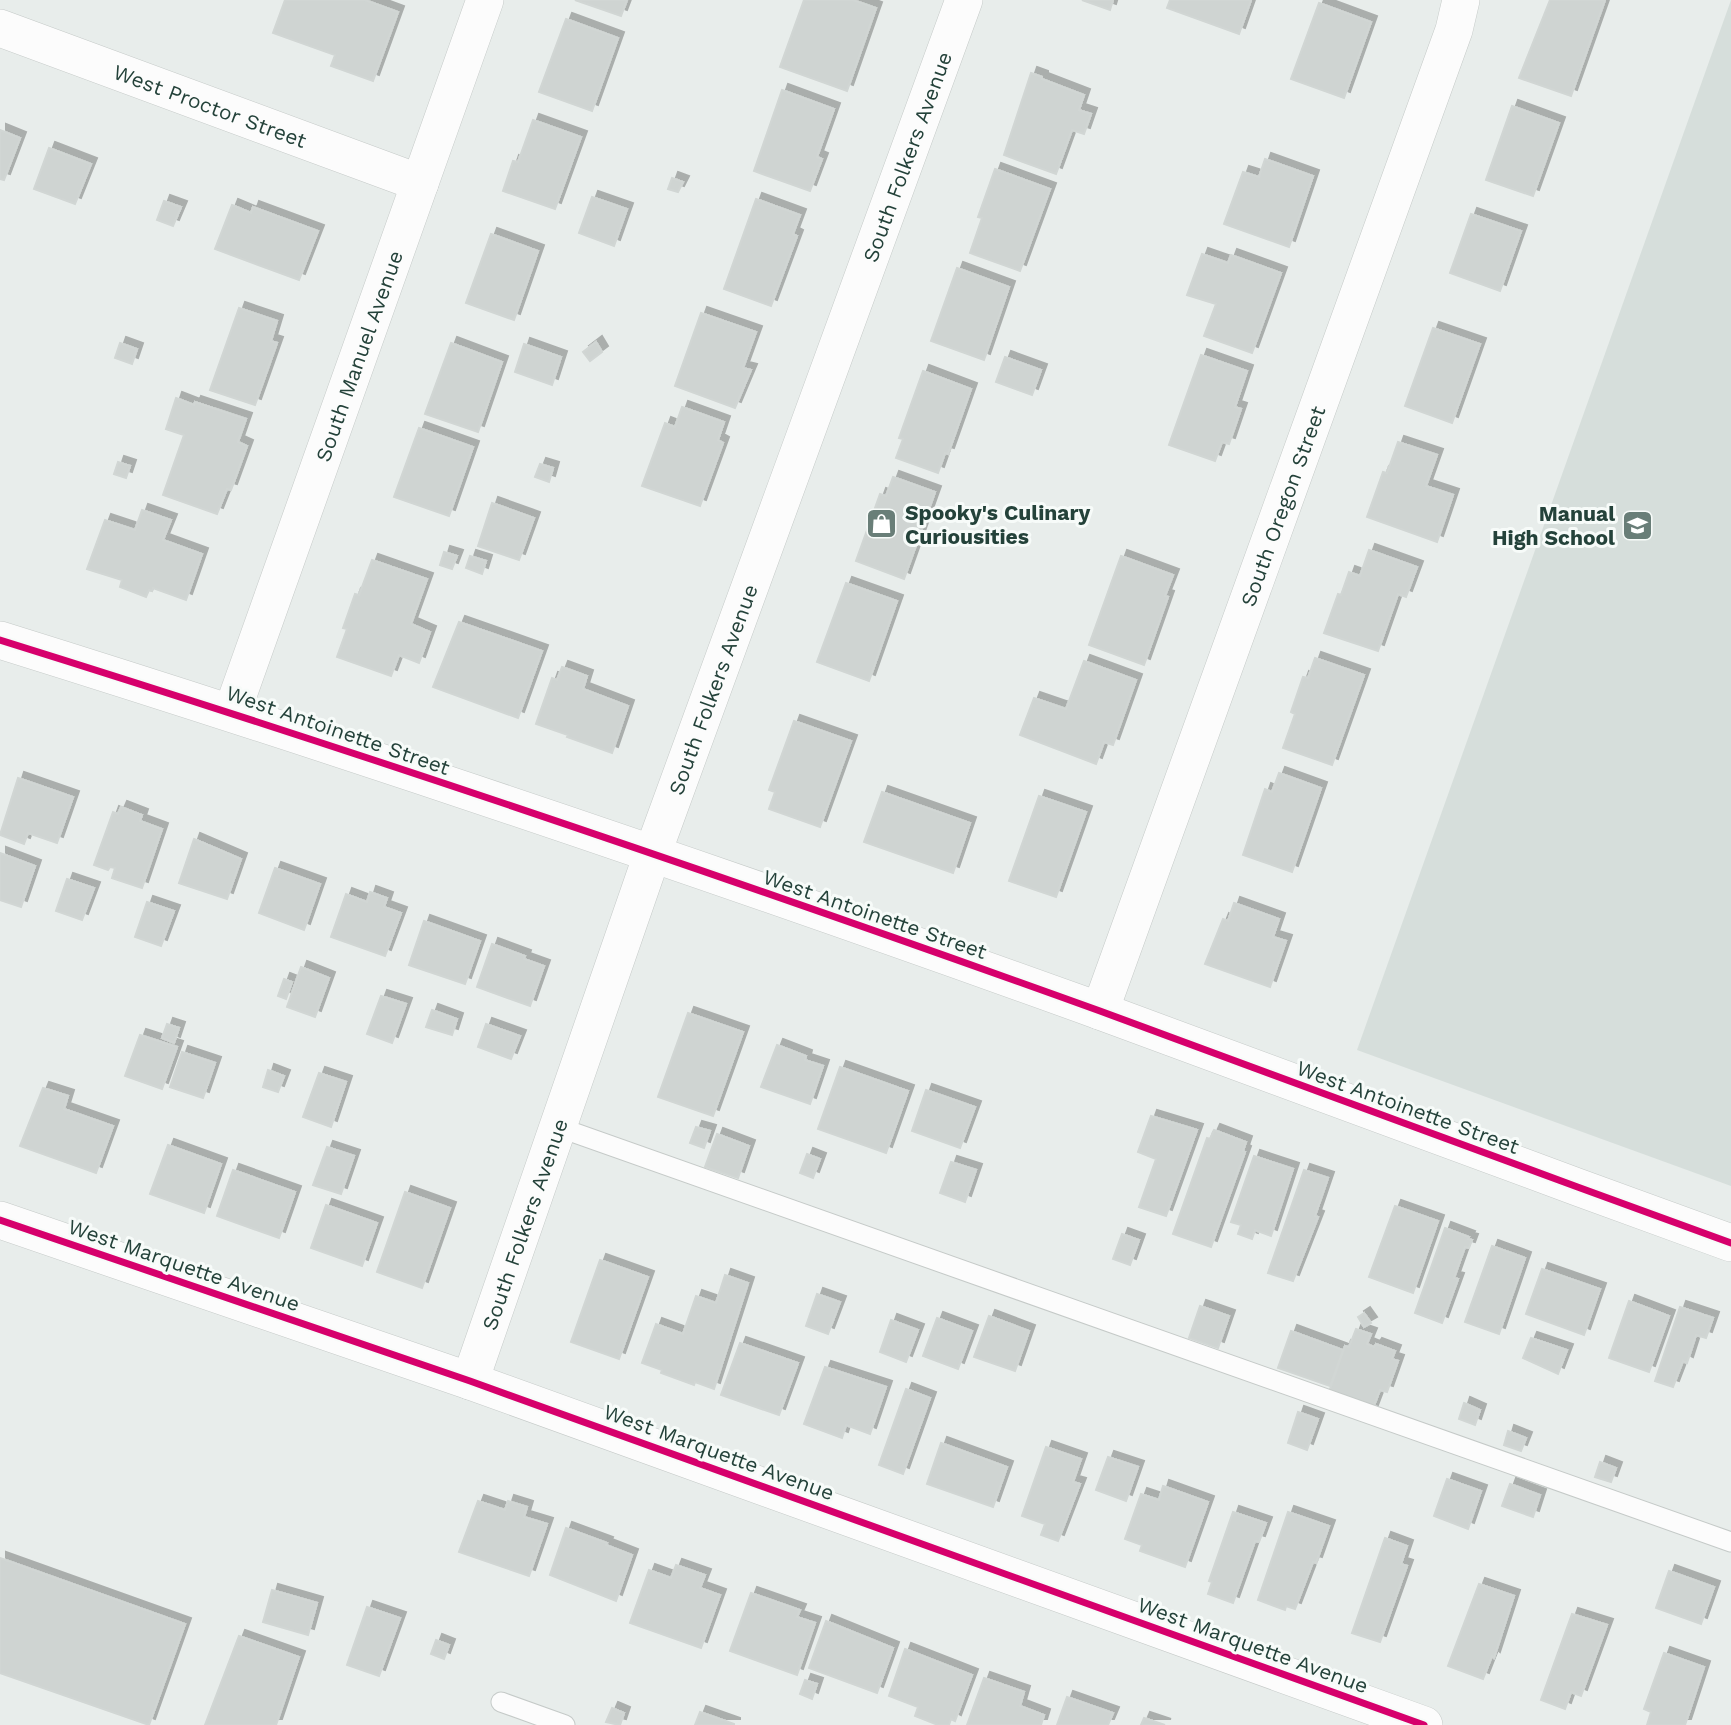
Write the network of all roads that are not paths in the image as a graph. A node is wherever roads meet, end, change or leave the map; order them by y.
1 (485, 0) edge
2 (964, 0) edge
3 (1461, 0) edge
4 (0, 28) edge
5 (420, 183) junction
6 (0, 640) edge
7 (232, 712) junction
8 (652, 855) junction
9 (1100, 1011) junction
10 (558, 1128) junction
11 (0, 1220) edge
12 (1731, 1242) edge
13 (470, 1381) junction
14 (1731, 1542) edge
15 (500, 1702) dead end
16 (565, 1725) edge
17 (1424, 1725) edge

1 - 5 street, South Manuel Avenue
2 - 8 street, South Folkers Avenue
3 - 9 street, South Oregon Street
4 - 5 street, West Proctor Street
5 - 7 street, South Manuel Avenue
6 - 7 street, West Antoinette Street
7 - 8 street, West Antoinette Street
8 - 9 street, West Antoinette Street
8 - 10 street, South Folkers Avenue
9 - 12 street, West Antoinette Street
10 - 13 street, South Folkers Avenue
10 - 14 lane
11 - 13 street, West Marquette Avenue
13 - 17 street, West Marquette Avenue
15 - 16 lane

